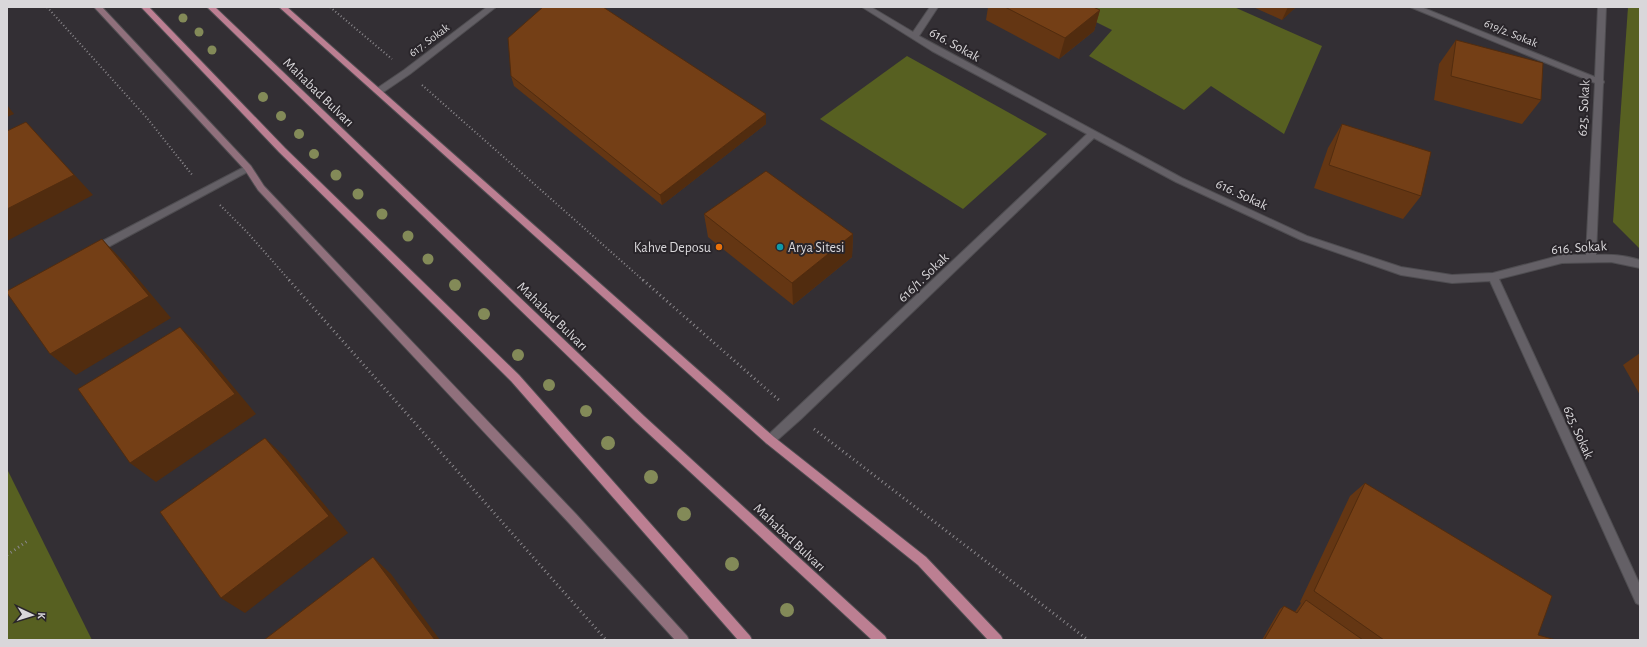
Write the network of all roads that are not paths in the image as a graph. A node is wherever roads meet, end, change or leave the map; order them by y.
1 (98, 7) edge
2 (145, 7) edge
3 (211, 7) edge
4 (283, 7) edge
5 (492, 7) edge
6 (866, 7) edge
7 (934, 7) edge
8 (1414, 7) edge
9 (1602, 7) edge
10 (914, 37) junction
11 (1600, 82) junction
12 (379, 91) junction
13 (1093, 134) junction
14 (248, 168) junction
15 (89, 253) edge
16 (1591, 258) junction
17 (1640, 264) edge
18 (1493, 277) junction
19 (770, 440) junction
20 (1640, 599) edge
21 (683, 640) edge
22 (746, 640) edge
23 (881, 640) edge
24 (997, 640) edge

1 - 14 main road
2 - 22 main road
3 - 23 main road, Mahabad Bulvarı
4 - 12 main road
5 - 12 street, 617. Sokak
6 - 10 street, 616. Sokak
7 - 10 street
8 - 11 street, 619/2. Sokak
9 - 11 street, 625. Sokak
10 - 13 street, 616. Sokak
11 - 16 street, 625. Sokak
12 - 19 main road
13 - 18 street, 616. Sokak
13 - 19 street, 616/1. Sokak
14 - 15 street
14 - 21 main road
16 - 17 street, 616. Sokak
16 - 18 street, 616. Sokak
18 - 20 street, 625. Sokak
19 - 24 main road

